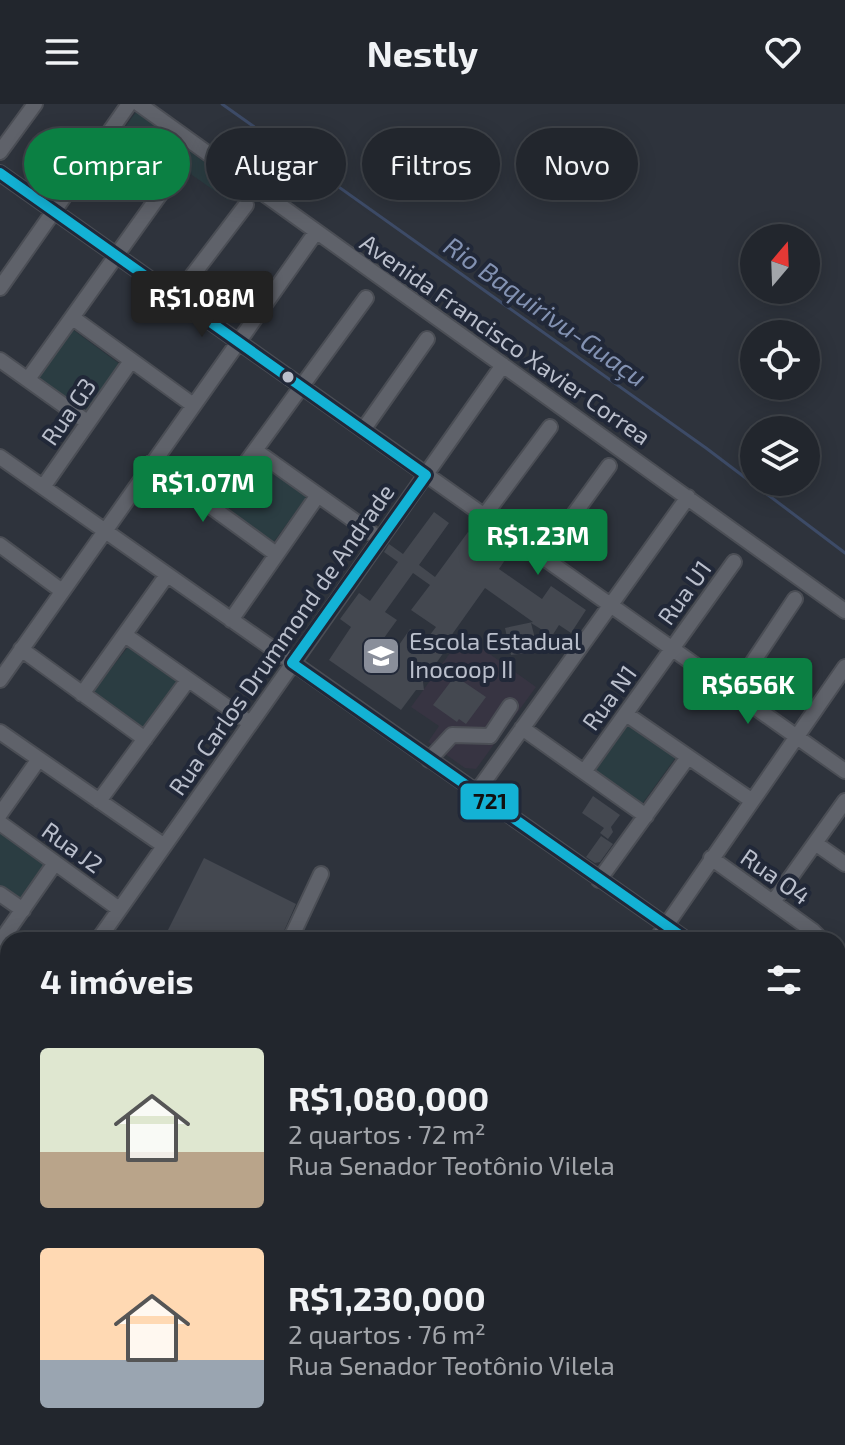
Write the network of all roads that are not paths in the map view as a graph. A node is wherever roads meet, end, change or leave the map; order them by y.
1 (35, 104) edge
2 (129, 104) edge
3 (139, 104) edge
4 (0, 152) edge
5 (0, 173) edge
6 (156, 200) edge
7 (246, 205) dead end
8 (54, 211) junction
9 (316, 232) junction
10 (116, 255) junction
11 (3, 278) edge
12 (176, 297) junction
13 (366, 298) dead end
14 (73, 318) junction
15 (427, 339) dead end
16 (237, 341) junction
17 (0, 360) edge
18 (131, 361) junction
19 (503, 365) junction
20 (28, 379) junction
21 (301, 386) junction
22 (193, 405) junction
23 (87, 422) junction
24 (550, 427) dead end
25 (363, 430) junction
26 (256, 451) junction
27 (0, 457) edge
28 (151, 463) junction
29 (609, 466) dead end
30 (426, 475) junction
31 (43, 487) junction
32 (318, 495) junction
33 (688, 497) junction
34 (213, 508) junction
35 (484, 516) junction
36 (104, 531) junction
37 (380, 539) junction
38 (0, 545) edge
39 (276, 554) junction
40 (543, 557) junction
41 (734, 562) dead end
42 (167, 575) junction
43 (62, 591) junction
44 (795, 599) dead end
45 (609, 604) junction
46 (845, 611) edge
47 (231, 620) junction
48 (125, 635) junction
49 (672, 648) junction
50 (21, 649) junction
51 (292, 663) junction
52 (845, 667) edge
53 (0, 680) edge
54 (188, 680) junction
55 (733, 692) junction
56 (82, 694) junction
57 (510, 706) dead end
58 (626, 714) junction
59 (250, 723) junction
60 (522, 728) junction
61 (0, 732) edge
62 (797, 738) junction
63 (145, 739) junction
64 (688, 757) junction
65 (39, 759) junction
66 (429, 760) junction
67 (845, 771) edge
68 (584, 772) junction
69 (476, 793) junction
70 (751, 800) junction
71 (99, 801) junction
72 (845, 801) edge
73 (0, 814) edge
74 (646, 816) junction
75 (0, 823) edge
76 (815, 843) junction
77 (163, 845) junction
78 (711, 858) junction
79 (55, 863) junction
80 (845, 864) edge
81 (321, 874) dead end
82 (599, 880) junction
83 (0, 894) edge
84 (773, 902) junction
85 (119, 909) junction
86 (23, 910) junction
87 (666, 926) junction
88 (7, 932) edge
89 (103, 932) edge
90 (294, 932) edge
91 (662, 932) edge
92 (675, 932) edge
93 (813, 932) edge

1 - 4 street
2 - 8 street
3 - 9 street, Avenida Francisco Xavier Correa
5 - 8 street
6 - 10 street
7 - 12 street
8 - 10 street
8 - 11 street
9 - 16 street
9 - 19 street, Avenida Francisco Xavier Correa
10 - 12 street
10 - 14 street
12 - 16 street
13 - 21 street
14 - 18 street
14 - 20 street
15 - 25 street
16 - 21 street
16 - 22 street
17 - 20 street
18 - 22 street
18 - 23 street, Rua G3
19 - 30 street, Rua Carlos Drummond de Andrade
19 - 33 street, Avenida Francisco Xavier Correa
20 - 23 street
21 - 25 street
21 - 26 street
22 - 28 street
23 - 31 street, Rua G3
24 - 35 street
25 - 30 street
26 - 32 street
26 - 34 street
27 - 31 street
28 - 34 street
28 - 36 street
29 - 40 street
30 - 35 street
30 - 37 street, Rua Carlos Drummond de Andrade
31 - 36 street
32 - 37 street
32 - 39 street
33 - 45 street
33 - 46 street, Avenida Francisco Xavier Correa
34 - 39 street
35 - 40 street
36 - 42 street
36 - 43 street
37 - 51 street, Rua Carlos Drummond de Andrade
38 - 43 street
39 - 47 street
40 - 45 street
41 - 49 street, Rua U1
42 - 47 street
42 - 48 street
43 - 50 street
44 - 55 street
45 - 49 street
45 - 60 street
47 - 51 street
48 - 54 street
48 - 56 street
49 - 55 street
49 - 58 street, Rua N1
50 - 53 street
50 - 56 street
51 - 59 street, Rua Carlos Drummond de Andrade
51 - 66 street
52 - 62 street
54 - 59 street
54 - 63 street
55 - 62 street
56 - 63 street
57 - 66 street
58 - 64 street
58 - 68 street, Rua N1
59 - 77 street, Rua Carlos Drummond de Andrade
60 - 68 street
60 - 69 street
61 - 65 street
62 - 67 street
62 - 70 street
63 - 71 street
64 - 70 street
64 - 74 street
65 - 71 street
65 - 73 street
66 - 69 street
68 - 74 street
69 - 82 street
70 - 78 street
71 - 77 street
72 - 76 street
74 - 82 street
75 - 79 street, Rua J2
76 - 80 street
76 - 84 street
77 - 85 street, Rua Carlos Drummond de Andrade
78 - 84 street, Rua O4
78 - 87 street
79 - 85 street, Rua J2
79 - 86 street
81 - 90 street
82 - 87 street
83 - 86 street
84 - 93 street, Rua O4
85 - 89 street, Rua Carlos Drummond de Andrade
86 - 88 street
87 - 91 street
87 - 92 street

